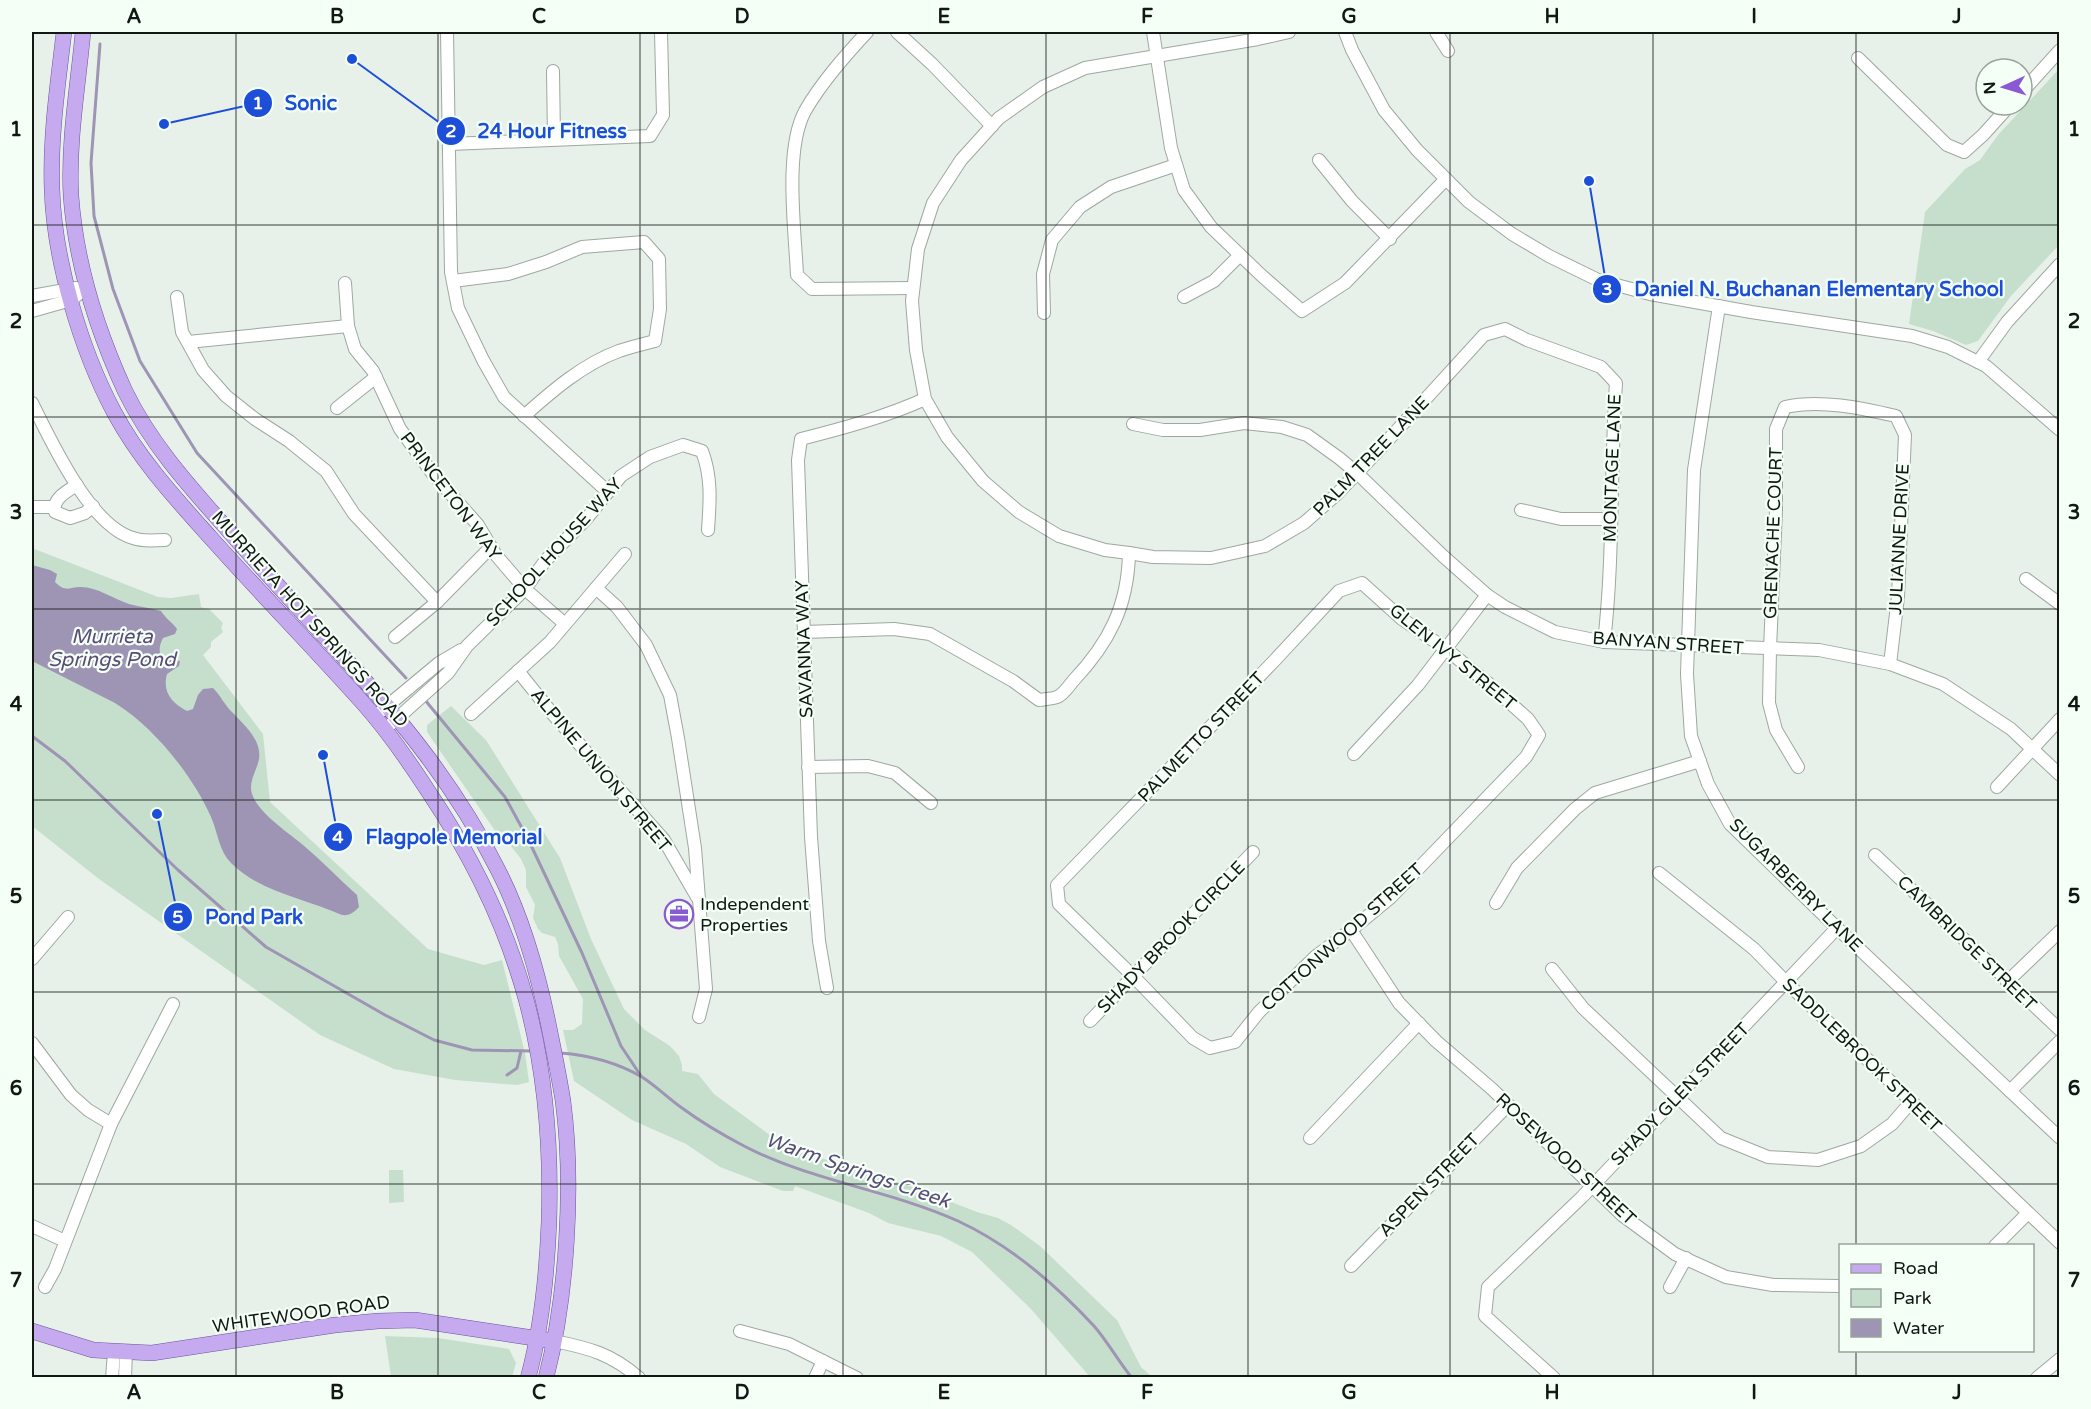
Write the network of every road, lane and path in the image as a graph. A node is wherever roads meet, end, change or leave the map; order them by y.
1 (64, 32) edge
2 (83, 32) edge
3 (447, 32) edge
4 (661, 32) edge
5 (867, 32) edge
6 (897, 32) edge
7 (1153, 32) edge
8 (1289, 32) edge
9 (1344, 32) edge
10 (1436, 32) edge
11 (2060, 50) edge
12 (1448, 51) dead end
13 (1157, 55) junction
14 (1858, 58) dead end
15 (553, 71) dead end
16 (2034, 79) edge
17 (1999, 117) edge
18 (992, 126) junction
19 (554, 139) junction
20 (450, 144) junction
21 (1319, 159) dead end
22 (1176, 165) junction
23 (1446, 179) junction
24 (1390, 239) junction
25 (1240, 255) junction
26 (2060, 264) edge
27 (453, 281) junction
28 (345, 283) dead end
29 (86, 288) junction
30 (913, 288) junction
31 (69, 295) junction
32 (32, 296) edge
33 (177, 297) dead end
34 (1184, 297) dead end
35 (1719, 306) junction
36 (32, 311) edge
37 (1044, 313) dead end
38 (348, 326) junction
39 (1505, 329) joint
40 (188, 342) junction
41 (1978, 362) junction
42 (376, 377) junction
43 (925, 399) junction
44 (32, 403) edge
45 (337, 408) dead end
46 (524, 416) junction
47 (1896, 416) joint
48 (1133, 424) dead end
49 (2060, 430) edge
50 (1357, 474) junction
51 (77, 485) junction
52 (608, 492) junction
53 (93, 506) junction
54 (32, 507) edge
55 (54, 507) junction
56 (1521, 510) dead end
57 (1610, 519) junction
58 (708, 530) dead end
59 (165, 540) dead end
60 (491, 547) junction
61 (625, 554) dead end
62 (1129, 554) junction
63 (2026, 579) dead end
64 (1362, 583) joint
65 (596, 588) junction
66 (525, 589) junction
67 (1487, 595) junction
68 (437, 602) junction
69 (2060, 604) edge
70 (565, 624) junction
71 (804, 632) junction
72 (395, 637) dead end
73 (1604, 642) junction
74 (1689, 646) junction
75 (1446, 649) junction
76 (1770, 649) junction
77 (1890, 664) junction
78 (518, 671) junction
79 (393, 712) junction
80 (471, 714) dead end
81 (374, 717) junction
82 (2060, 719) edge
83 (384, 730) junction
84 (1539, 735) joint
85 (2031, 748) junction
86 (1354, 754) dead end
87 (1700, 761) junction
88 (1798, 766) dead end
89 (808, 767) junction
90 (2060, 775) edge
91 (1996, 787) dead end
92 (931, 803) dead end
93 (1253, 852) dead end
94 (1875, 855) dead end
95 (1659, 873) dead end
96 (699, 901) junction
97 (1496, 903) dead end
98 (68, 917) dead end
99 (1837, 928) junction
100 (1351, 930) junction
101 (2060, 931) edge
102 (32, 959) edge
103 (1552, 969) dead end
104 (1133, 976) junction
105 (1786, 982) junction
106 (2007, 982) junction
107 (827, 988) dead end
108 (173, 1004) dead end
109 (699, 1017) dead end
110 (1090, 1021) dead end
111 (1419, 1023) junction
112 (2060, 1030) edge
113 (2060, 1041) edge
114 (32, 1043) edge
115 (2010, 1091) junction
116 (1678, 1096) junction
117 (1911, 1102) junction
118 (1508, 1105) junction
119 (111, 1124) junction
120 (1310, 1138) dead end
121 (2060, 1138) edge
122 (1592, 1187) junction
123 (2028, 1213) junction
124 (32, 1226) edge
125 (65, 1241) junction
126 (2060, 1243) edge
127 (1996, 1244) edge
128 (1686, 1258) junction
129 (1352, 1266) dead end
130 (1839, 1286) edge
131 (45, 1287) dead end
132 (1670, 1287) dead end
133 (32, 1331) edge
134 (740, 1331) dead end
135 (536, 1339) junction
136 (554, 1341) junction
137 (120, 1352) junction
138 (2060, 1359) edge
139 (822, 1361) junction
140 (112, 1377) edge
141 (125, 1377) edge
142 (528, 1377) edge
143 (546, 1377) edge
144 (639, 1377) edge
145 (815, 1377) edge
146 (857, 1377) edge
147 (1554, 1377) edge
148 (2037, 1377) edge

1 - 31 main road, MURRIETA HOT SPRINGS ROAD
2 - 29 main road, MURRIETA HOT SPRINGS ROAD
3 - 20 street
4 - 19 street
5 - 30 street
6 - 18 street
7 - 13 street
8 - 13 street, PALM TREE LANE
9 - 23 street
10 - 12 street
11 - 16 street
13 - 18 street, PALM TREE LANE
13 - 22 street
14 - 17 street
15 - 19 street
18 - 30 street, PALM TREE LANE
19 - 20 street
20 - 27 street
21 - 24 street
22 - 25 street
22 - 37 street
23 - 24 street
23 - 35 street
24 - 25 street
25 - 34 street
26 - 41 street
27 - 46 street
27 - 46 street
28 - 38 street, PRINCETON WAY
29 - 31 street
29 - 79 main road, MURRIETA HOT SPRINGS ROAD
30 - 43 street, PALM TREE LANE
31 - 32 street
31 - 36 street
31 - 81 main road, MURRIETA HOT SPRINGS ROAD
33 - 40 street
35 - 41 street
35 - 74 street, SUGARBERRY LANE
38 - 40 street
38 - 42 street, PRINCETON WAY
39 - 50 street, PALM TREE LANE
39 - 57 street, MONTAGE LANE
40 - 68 street
41 - 49 street
42 - 45 street
42 - 60 street, PRINCETON WAY
43 - 62 street, PALM TREE LANE
43 - 71 street, SAVANNA WAY
44 - 51 street
46 - 52 street
47 - 76 street, GRENACHE COURT
47 - 77 street, JULIANNE DRIVE
48 - 50 street, BANYAN STREET
50 - 62 street, PALM TREE LANE
50 - 67 street, BANYAN STREET
51 - 53 street
51 - 55 street
52 - 58 street, SCHOOL HOUSE WAY
52 - 66 street, SCHOOL HOUSE WAY
53 - 55 street
53 - 59 street
54 - 55 street
56 - 57 street
57 - 73 street, MONTAGE LANE
60 - 66 street, PRINCETON WAY
60 - 68 street
61 - 65 street
62 - 71 street
63 - 69 street
64 - 75 street, GLEN IVY STREET
64 - 104 street, PALMETTO STREET
65 - 70 street
65 - 96 street
66 - 70 street, PRINCETON WAY
66 - 79 street, SCHOOL HOUSE WAY
67 - 73 street, BANYAN STREET
67 - 75 street
68 - 72 street
70 - 78 street
71 - 89 street, SAVANNA WAY
73 - 74 street, BANYAN STREET
74 - 76 street, BANYAN STREET
74 - 87 street, SUGARBERRY LANE
75 - 84 street, GLEN IVY STREET
75 - 86 street
76 - 77 street, BANYAN STREET
76 - 88 street, GRENACHE COURT
77 - 85 street, BANYAN STREET
78 - 80 street
78 - 96 street, ALPINE UNION STREET
79 - 81 street, SCHOOL HOUSE WAY
79 - 83 street, SCHOOL HOUSE WAY
79 - 136 main road, MURRIETA HOT SPRINGS ROAD
81 - 83 main road, MURRIETA HOT SPRINGS ROAD
82 - 85 street
83 - 135 main road, MURRIETA HOT SPRINGS ROAD
84 - 100 street, COTTONWOOD STREET
85 - 90 street, BANYAN STREET
85 - 91 street
87 - 97 street
87 - 99 street, SUGARBERRY LANE
89 - 92 street
89 - 107 street, SAVANNA WAY
93 - 104 street, SHADY BROOK CIRCLE
94 - 106 street, CAMBRIDGE STREET
95 - 105 street, SADDLEBROOK STREET
96 - 109 street
98 - 102 street
99 - 105 street, SHADY GLEN STREET
99 - 115 street, SUGARBERRY LANE
100 - 104 street, COTTONWOOD STREET
100 - 111 street, ROSEWOOD STREET
101 - 106 street
103 - 116 street
104 - 110 street, SHADY BROOK CIRCLE
105 - 116 street, SHADY GLEN STREET
105 - 117 street, SADDLEBROOK STREET
106 - 112 street, CAMBRIDGE STREET
108 - 119 street
111 - 118 street, ROSEWOOD STREET
111 - 120 street
113 - 115 street
114 - 119 street
115 - 121 street, SUGARBERRY LANE
116 - 117 street
116 - 122 street, SHADY GLEN STREET
117 - 123 street, SADDLEBROOK STREET
118 - 122 street, ROSEWOOD STREET
118 - 129 street, ASPEN STREET
119 - 125 street
122 - 128 street, ROSEWOOD STREET
122 - 147 street, SHADY GLEN STREET
123 - 126 street, SADDLEBROOK STREET
123 - 127 street
124 - 125 street
125 - 131 street
128 - 130 street, ROSEWOOD STREET
128 - 132 street
133 - 137 main road, WHITEWOOD ROAD
134 - 139 street
135 - 136 main road, WHITEWOOD ROAD
135 - 137 main road, WHITEWOOD ROAD
135 - 142 main road, MURRIETA HOT SPRINGS ROAD
136 - 143 main road, MURRIETA HOT SPRINGS ROAD
136 - 144 street, WHITEWOOD ROAD
137 - 140 street
137 - 141 street
138 - 148 street
139 - 145 street
139 - 146 street

